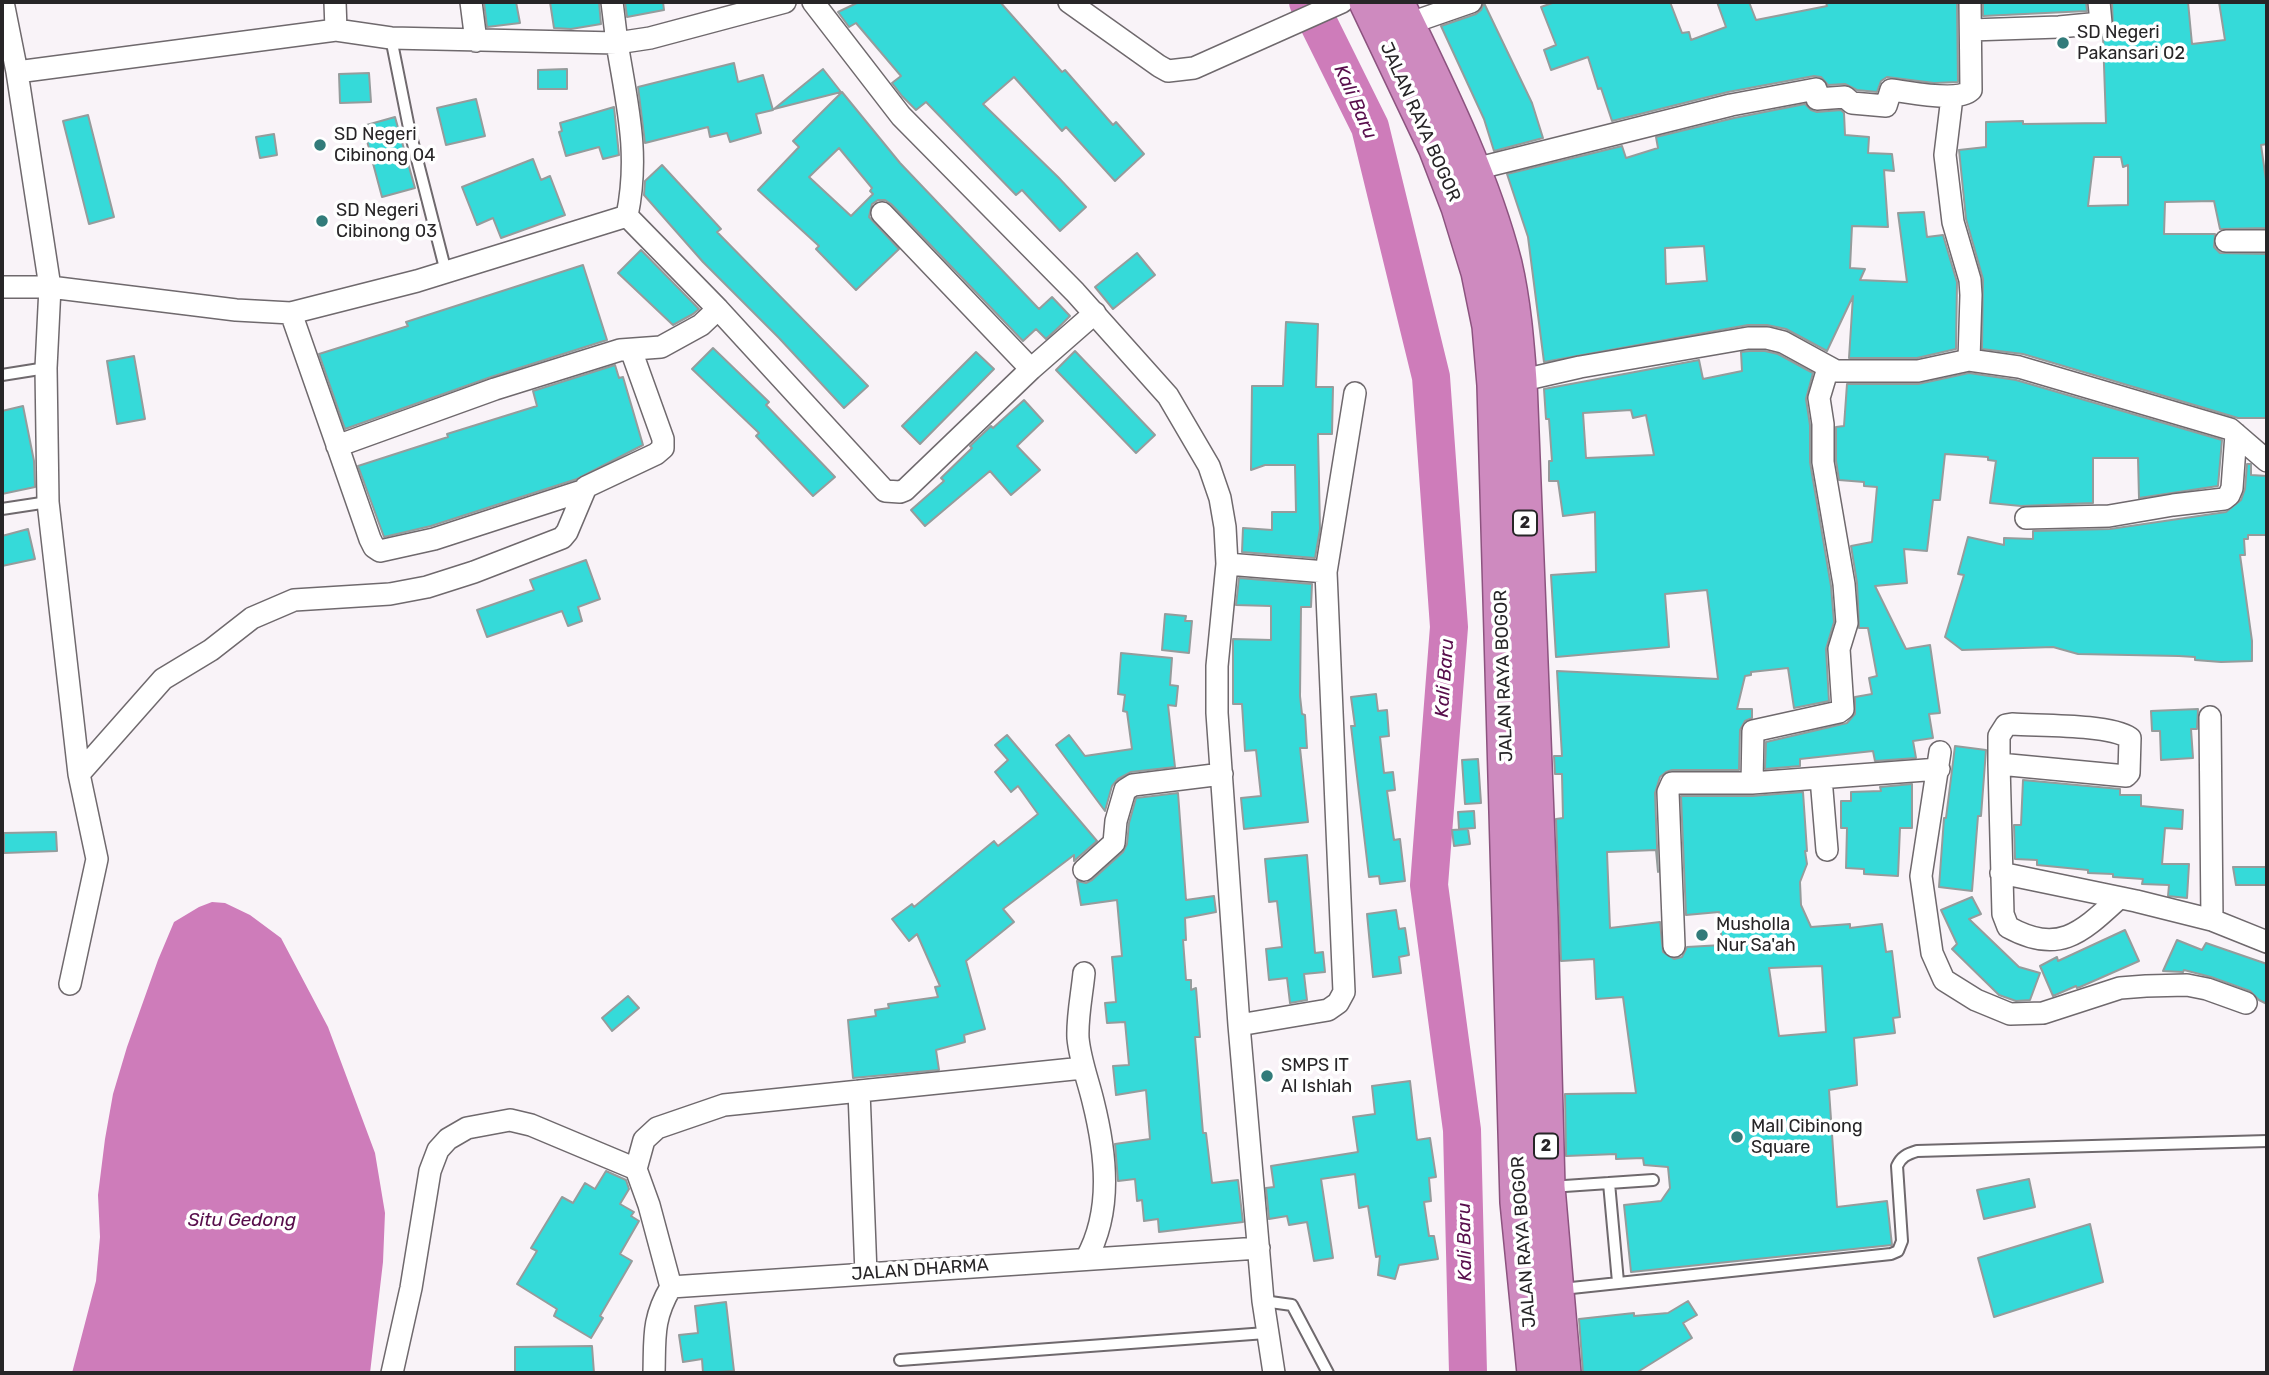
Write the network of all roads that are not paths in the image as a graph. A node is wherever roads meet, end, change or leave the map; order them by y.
1 (3, 2) edge
2 (335, 2) edge
3 (471, 2) edge
4 (612, 2) edge
5 (785, 2) edge
6 (814, 2) edge
7 (1069, 2) edge
8 (1471, 2) edge
9 (1970, 2) edge
10 (2099, 2) edge
11 (1348, 3) edge
12 (1395, 20) edge
13 (336, 30) junction
14 (1971, 30) junction
15 (391, 38) junction
16 (476, 41) junction
17 (617, 43) junction
18 (17, 72) junction
19 (1952, 97) junction
20 (1471, 170) junction
21 (882, 213) dead end
22 (627, 216) junction
23 (2226, 241) dead end
24 (2267, 241) edge
25 (446, 272) junction
26 (2, 287) edge
27 (50, 287) junction
28 (718, 309) junction
29 (291, 313) junction
30 (1095, 313) junction
31 (632, 350) junction
32 (1969, 360) junction
33 (46, 368) junction
34 (1828, 368) junction
35 (1031, 369) junction
36 (2, 375) edge
37 (1507, 383) junction
38 (1355, 393) dead end
39 (2236, 434) junction
40 (337, 446) junction
41 (2267, 461) edge
42 (582, 491) junction
43 (48, 502) junction
44 (2, 509) edge
45 (2025, 518) dead end
46 (1227, 564) junction
47 (1326, 572) junction
48 (2210, 717) dead end
49 (1999, 764) junction
50 (79, 774) junction
51 (1222, 774) junction
52 (1821, 778) junction
53 (1752, 783) junction
54 (1827, 850) dead end
55 (1084, 870) dead end
56 (2001, 873) junction
57 (2119, 898) junction
58 (1526, 919) junction
59 (2212, 920) junction
60 (2267, 942) edge
61 (1674, 946) dead end
62 (1084, 973) dead end
63 (70, 984) dead end
64 (2246, 1003) dead end
65 (1239, 1025) junction
66 (1083, 1068) junction
67 (859, 1091) junction
68 (2267, 1141) edge
69 (636, 1169) junction
70 (1653, 1180) dead end
71 (1609, 1183) junction
72 (1547, 1187) junction
73 (1259, 1248) junction
74 (1086, 1259) junction
75 (866, 1274) junction
76 (1618, 1282) junction
77 (671, 1287) junction
78 (1555, 1289) junction
79 (1263, 1301) junction
80 (1266, 1333) junction
81 (900, 1360) dead end
82 (391, 1373) edge
83 (654, 1373) edge
84 (1274, 1373) edge
85 (1328, 1373) edge
86 (1535, 1373) edge
87 (1563, 1373) edge

1 - 18 street
2 - 13 street
3 - 16 street
4 - 17 street
5 - 17 street
6 - 30 street
7 - 11 street
8 - 12 street
9 - 14 street
10 - 14 street
11 - 12 highway, JALAN RAYA BOGOR / 2
12 - 20 highway, JALAN RAYA BOGOR / 2
12 - 37 highway, JALAN RAYA BOGOR / 2
13 - 15 street
13 - 18 street
14 - 19 street
15 - 16 street
15 - 25 lane
16 - 17 street
17 - 22 street
18 - 27 street
19 - 20 street
19 - 32 street
20 - 37 highway, JALAN RAYA BOGOR / 2
21 - 35 street
22 - 25 street
22 - 28 street
23 - 24 street
25 - 29 street
26 - 27 street
27 - 29 street
27 - 33 street
28 - 31 street
28 - 35 street
29 - 40 street
30 - 35 street
30 - 46 street
31 - 40 street
31 - 42 street
32 - 34 street
32 - 39 street
33 - 36 lane
33 - 43 street
34 - 37 street
34 - 53 street
37 - 58 highway, JALAN RAYA BOGOR / 2
38 - 47 street
39 - 41 street
39 - 45 street
40 - 42 street
42 - 50 street
43 - 44 lane
43 - 50 street
46 - 47 street
46 - 51 street
47 - 65 street
48 - 59 street
49 - 49 street
49 - 56 street
50 - 63 street
51 - 55 street
51 - 65 street
52 - 53 street
52 - 54 street
52 - 64 street
53 - 61 street
56 - 57 street
56 - 57 street
57 - 59 street
58 - 72 highway, JALAN RAYA BOGOR / 2
58 - 86 highway, JALAN RAYA BOGOR / 2
59 - 60 street
62 - 66 street
65 - 73 street
66 - 67 street
66 - 74 street
67 - 69 street
67 - 75 street
68 - 76 lane
69 - 77 street
69 - 82 street
70 - 71 lane
71 - 72 lane
71 - 76 lane
72 - 78 highway, JALAN RAYA BOGOR / 2
73 - 74 street, JALAN DHARMA
73 - 79 street
74 - 75 street, JALAN DHARMA
75 - 77 street, JALAN DHARMA
76 - 78 lane
77 - 83 street
78 - 87 highway, JALAN RAYA BOGOR / 2
79 - 80 street
79 - 85 lane
80 - 81 lane
80 - 84 street

